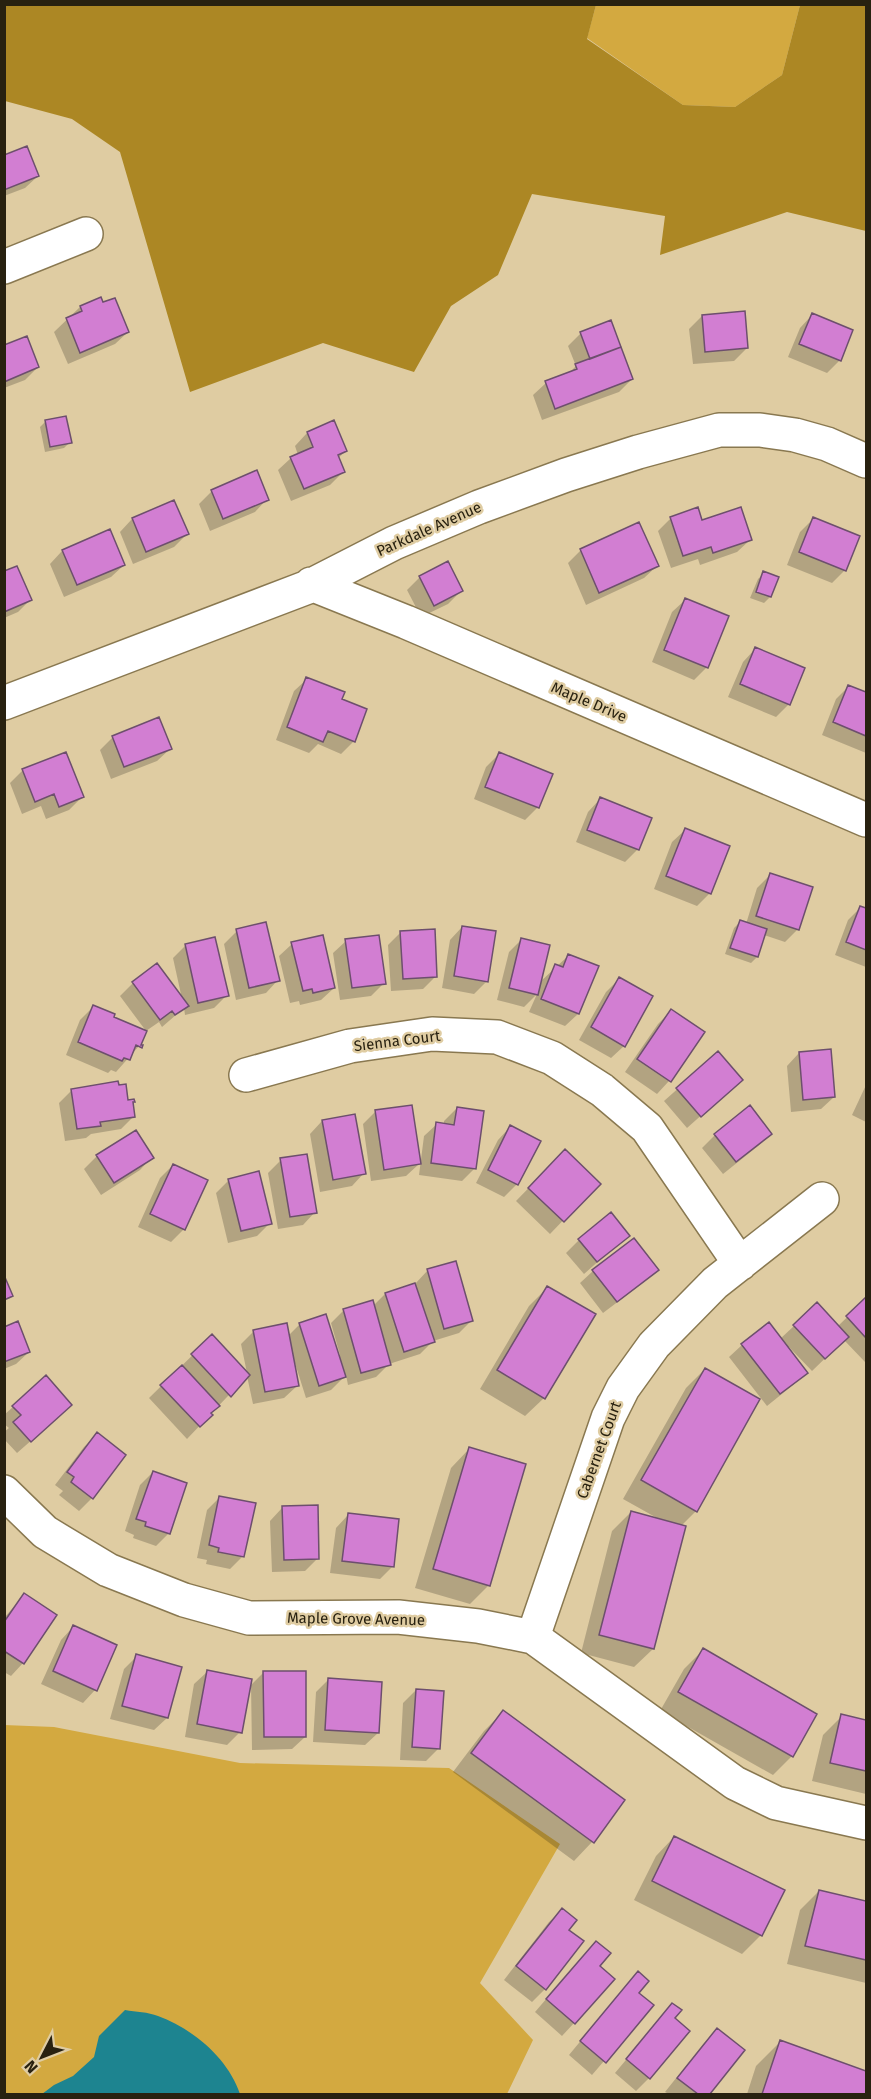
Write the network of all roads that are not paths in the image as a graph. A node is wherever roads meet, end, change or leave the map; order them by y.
1 (86, 234) dead end
2 (4, 267) edge
3 (867, 461) edge
4 (311, 584) junction
5 (4, 703) edge
6 (867, 820) edge
7 (246, 1075) dead end
8 (822, 1199) dead end
9 (740, 1264) junction
10 (4, 1492) edge
11 (533, 1637) junction
12 (867, 1823) edge

1 - 2 street
3 - 4 street, Parkdale Avenue
4 - 5 street, Parkdale Avenue
4 - 6 street, Maple Drive
7 - 9 street, Sienna Court
8 - 9 street, Cabernet Court
9 - 11 street, Cabernet Court
10 - 11 street, Maple Grove Avenue
11 - 12 street, Maple Grove Avenue

